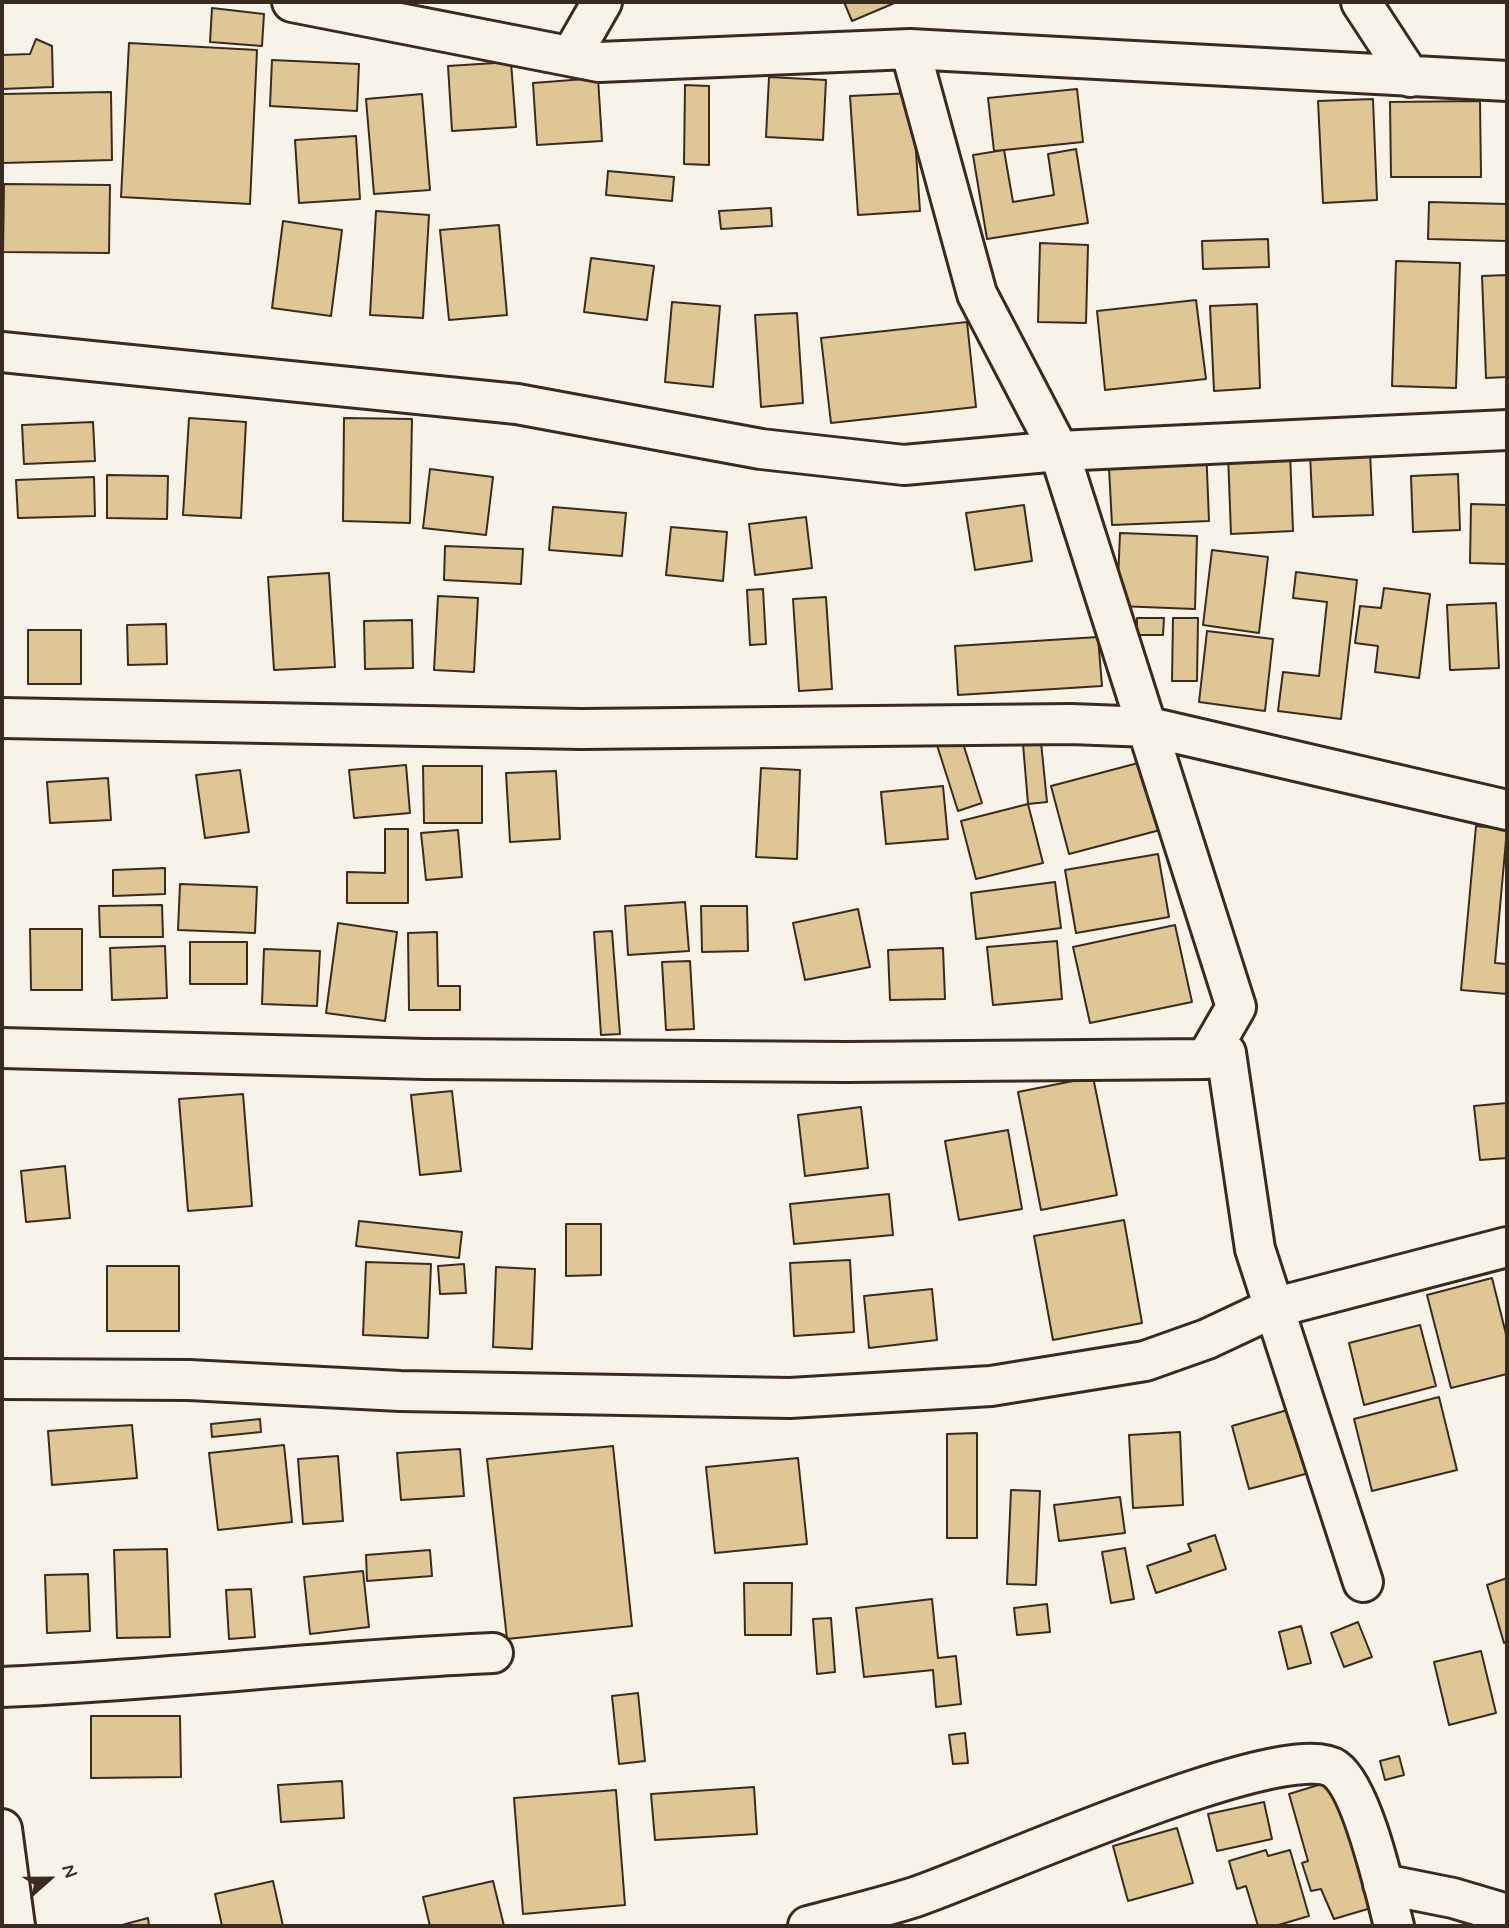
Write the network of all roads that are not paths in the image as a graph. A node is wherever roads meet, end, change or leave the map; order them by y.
1 (292, 2) edge
2 (602, 2) edge
3 (1361, 2) edge
4 (910, 49) junction
5 (571, 56) junction
6 (1410, 77) junction
7 (1507, 81) edge
8 (2, 352) edge
9 (1507, 430) edge
10 (1059, 451) junction
11 (2, 718) edge
12 (1149, 727) junction
13 (1507, 810) edge
14 (2, 1048) edge
15 (1206, 1059) junction
16 (1507, 1247) edge
17 (1273, 1308) junction
18 (2, 1379) edge
19 (1363, 1582) dead end
20 (493, 1653) dead end
21 (2, 1687) edge
22 (2, 1829) edge
23 (1383, 1884) junction
24 (1507, 1914) edge
25 (15, 1926) edge
26 (808, 1926) edge
27 (1394, 1926) edge

1 - 5 street
2 - 5 street
3 - 6 street
4 - 5 street
4 - 6 street
4 - 10 street
6 - 7 street
8 - 10 street
9 - 10 street
10 - 12 street
11 - 12 street
12 - 13 street
12 - 15 street
14 - 15 street
15 - 17 street
16 - 17 street
17 - 18 street
17 - 19 street
20 - 21 street
22 - 25 street
23 - 24 street
23 - 26 street
23 - 27 street

